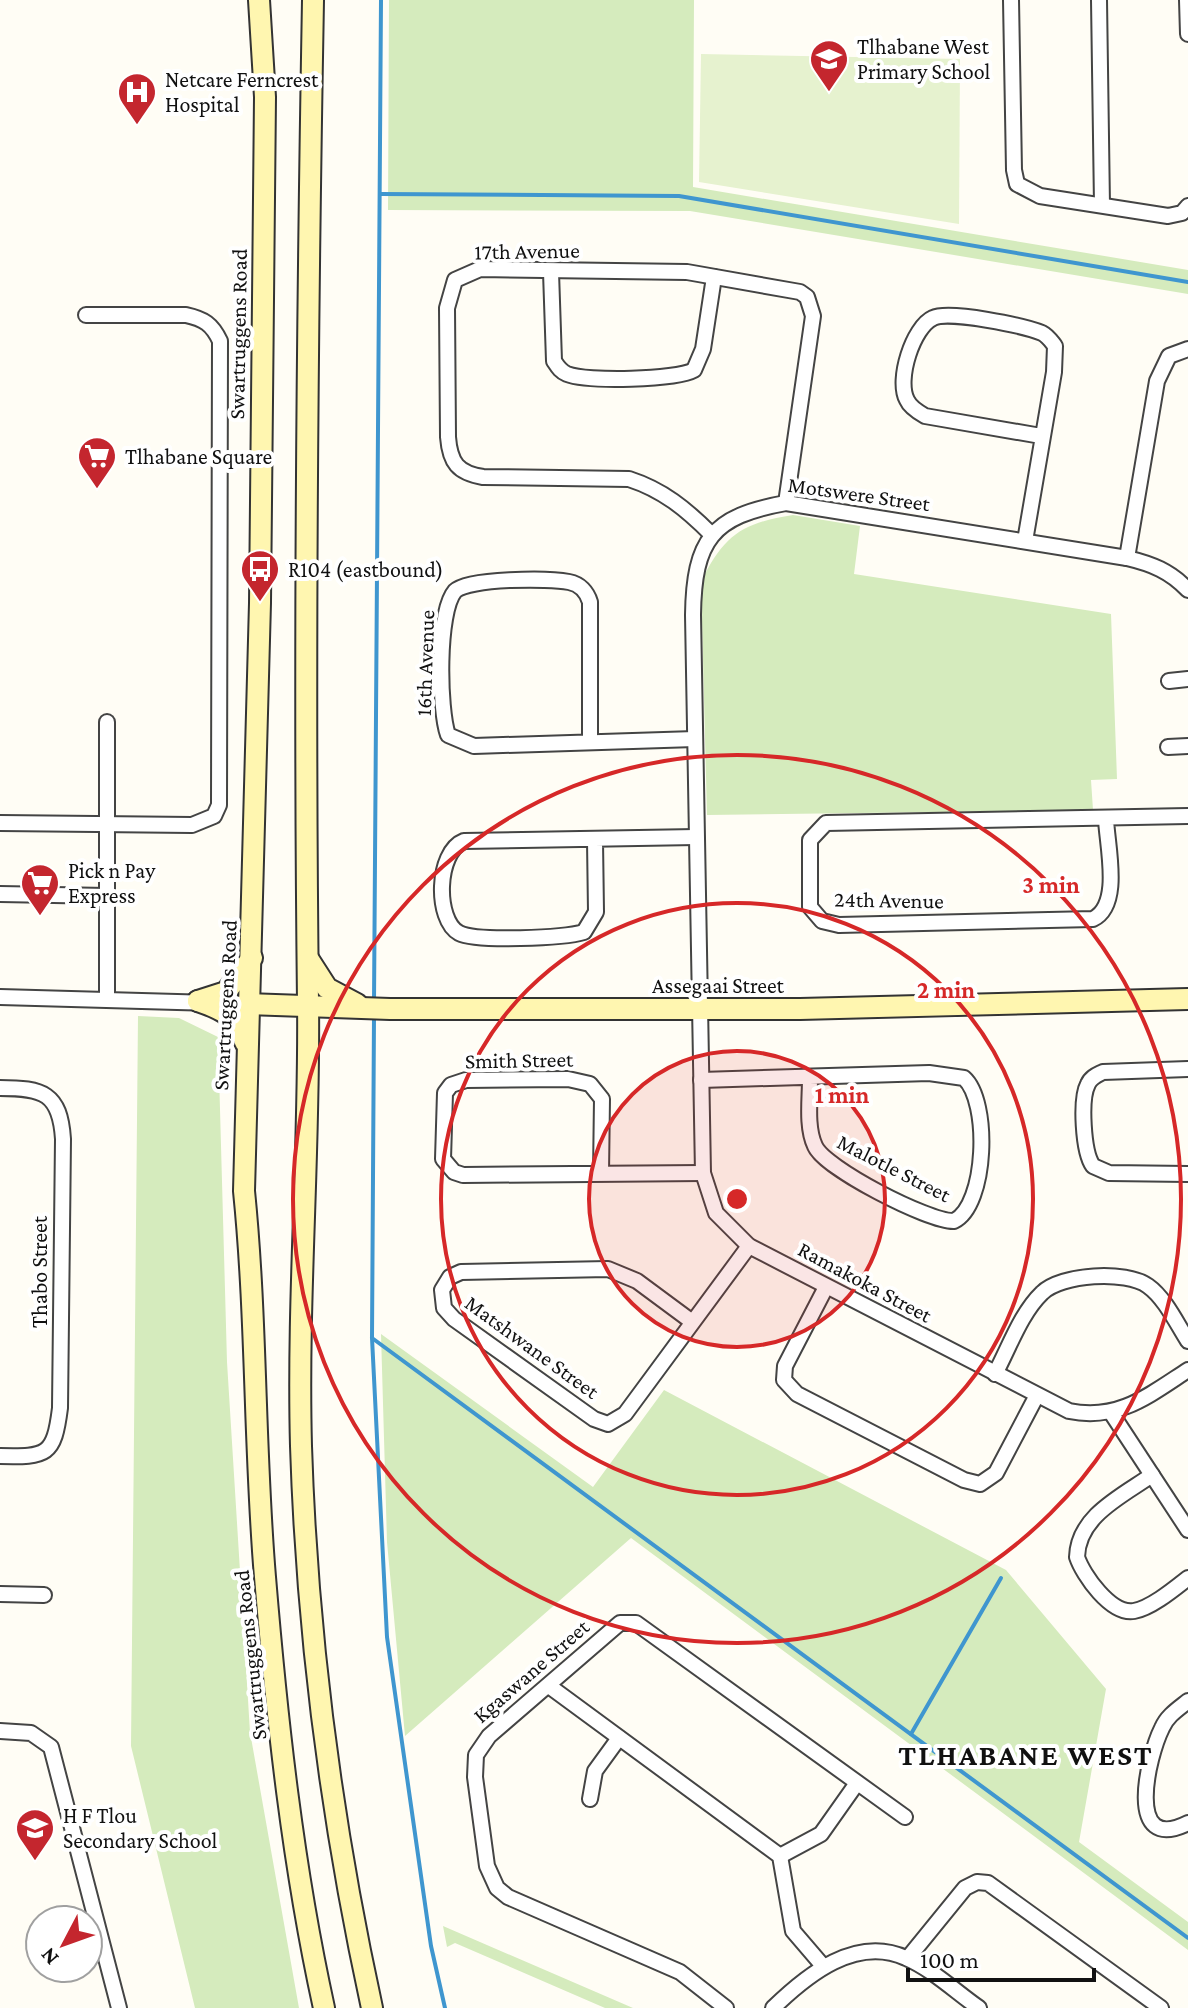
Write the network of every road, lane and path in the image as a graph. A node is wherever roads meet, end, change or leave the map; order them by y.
1 (259, 0) edge
2 (313, 0) edge
3 (1011, 0) edge
4 (1099, 0) edge
5 (1187, 0) edge
6 (1188, 34) edge
7 (1102, 205) junction
8 (1188, 206) edge
9 (551, 272) junction
10 (714, 277) junction
11 (86, 315) dead end
12 (1188, 349) edge
13 (1041, 436) junction
14 (786, 503) junction
15 (711, 534) junction
16 (1025, 541) junction
17 (1127, 558) junction
18 (1188, 590) edge
19 (1188, 679) edge
20 (1169, 681) dead end
21 (107, 722) dead end
22 (695, 739) junction
23 (590, 741) junction
24 (1188, 746) edge
25 (1168, 747) dead end
26 (1188, 816) edge
27 (1106, 819) junction
28 (0, 823) edge
29 (107, 824) junction
30 (696, 837) junction
31 (595, 841) junction
32 (0, 894) edge
33 (107, 896) junction
34 (306, 945) junction
35 (253, 956) junction
36 (0, 997) edge
37 (107, 997) junction
38 (1188, 999) edge
39 (198, 1001) junction
40 (248, 1004) junction
41 (308, 1004) junction
42 (365, 1007) junction
43 (699, 1008) junction
44 (247, 1050) junction
45 (1188, 1069) edge
46 (810, 1079) junction
47 (701, 1080) junction
48 (0, 1088) edge
49 (601, 1173) junction
50 (703, 1173) junction
51 (1188, 1174) edge
52 (749, 1246) junction
53 (826, 1287) junction
54 (691, 1321) junction
55 (1188, 1341) edge
56 (1188, 1370) edge
57 (995, 1374) junction
58 (1036, 1397) junction
59 (1112, 1414) junction
60 (0, 1456) edge
61 (1152, 1475) junction
62 (1188, 1530) edge
63 (1188, 1578) edge
64 (0, 1594) edge
65 (44, 1595) dead end
66 (549, 1686) junction
67 (1188, 1701) edge
68 (0, 1731) edge
69 (619, 1738) junction
70 (857, 1783) junction
71 (590, 1799) dead end
72 (905, 1817) dead end
73 (1188, 1823) edge
74 (780, 1856) junction
75 (908, 1958) junction
76 (823, 1966) junction
77 (777, 2004) edge
78 (119, 2008) edge
79 (324, 2008) edge
80 (372, 2008) edge
81 (726, 2008) edge
82 (979, 2008) edge
83 (1161, 2008) edge

1 - 35 main road, Swartruggens Road
2 - 34 main road
3 - 7 street
4 - 7 street
5 - 6 street
7 - 8 street
9 - 10 street, 17th Avenue
9 - 10 street
9 - 15 street, 17th Avenue
10 - 14 street, 17th Avenue
11 - 29 street
12 - 17 street
13 - 13 street
13 - 16 street
14 - 15 street, Motswere Street
14 - 16 street, Motswere Street
15 - 22 street
16 - 17 street, Motswere Street
17 - 18 street, Motswere Street
19 - 20 street
21 - 29 street
22 - 23 street, 16th Avenue
22 - 30 street
23 - 23 street, 16th Avenue
24 - 25 street
26 - 27 street, 24th Avenue
27 - 27 street, 24th Avenue
28 - 29 street
29 - 33 street
30 - 31 street
30 - 43 street
31 - 31 street
32 - 33 street
33 - 37 street
34 - 41 main road
34 - 42 main road
35 - 39 main road
35 - 40 main road, Swartruggens Road
36 - 37 street
37 - 39 street
38 - 43 main road, Assegaai Street
39 - 40 street
39 - 44 main road
40 - 41 main road, Assegaai Street
40 - 44 main road, Swartruggens Road
41 - 42 main road, Assegaai Street
41 - 80 main road
42 - 43 main road, Assegaai Street
43 - 47 street, Ramakoka Street
44 - 79 main road, Swartruggens Road
45 - 51 street
46 - 46 street, Malotle Street
46 - 47 street, Malotle Street
47 - 50 street, Ramakoka Street
48 - 60 street, Thabo Street
49 - 49 street, Smith Street
49 - 50 street, Smith Street
50 - 52 street, Ramakoka Street
52 - 53 street, Ramakoka Street
52 - 54 street, Matshwane Street
53 - 57 street, Ramakoka Street
53 - 58 street
54 - 54 street, Matshwane Street
55 - 57 street
56 - 59 street
57 - 58 street, Ramakoka Street
58 - 59 street, Ramakoka Street
59 - 61 street
61 - 62 street
61 - 63 street
64 - 65 street
66 - 69 street
66 - 70 street, Kgaswane Street
66 - 81 street, Kgaswane Street
67 - 73 street
68 - 78 street
69 - 71 street
69 - 74 street
70 - 72 street, Kgaswane Street
70 - 74 street
74 - 76 street
75 - 76 street
75 - 82 street
75 - 83 street
76 - 77 street

